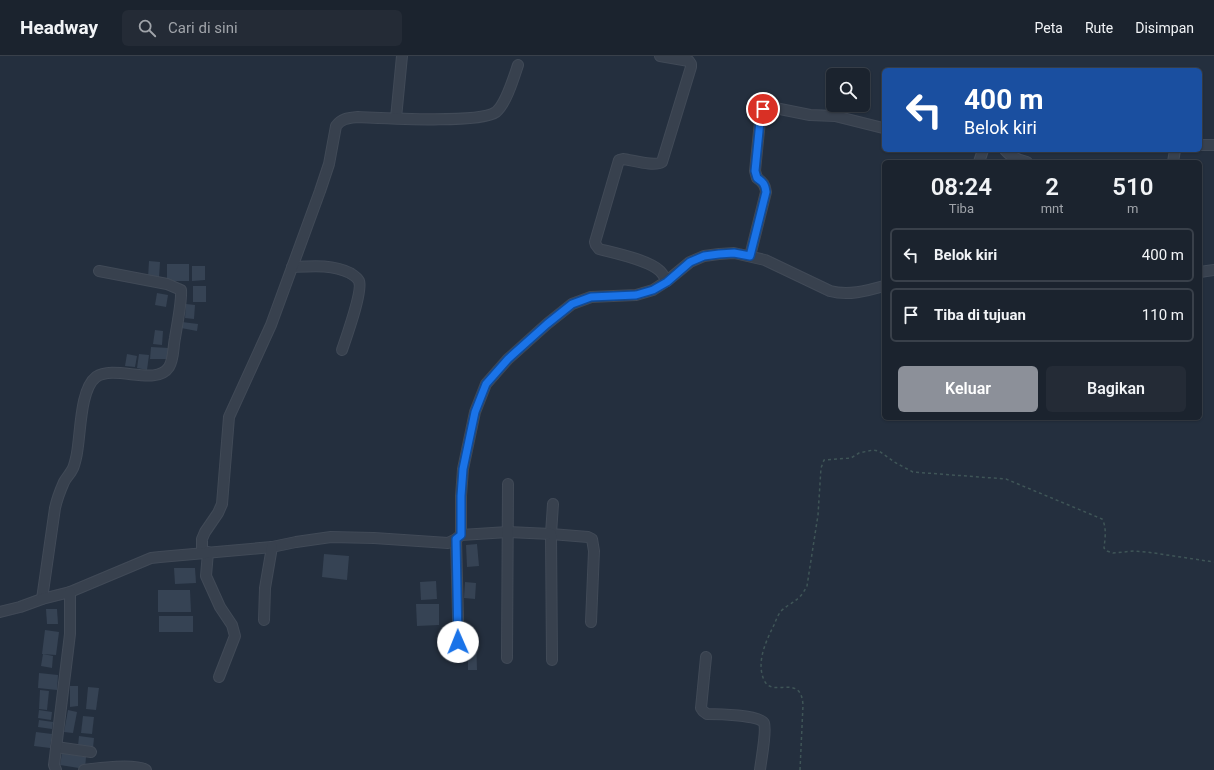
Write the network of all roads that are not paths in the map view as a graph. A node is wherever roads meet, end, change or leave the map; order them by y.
1 (402, 56) edge
2 (660, 56) edge
3 (518, 65) dead end
4 (396, 118) junction
5 (882, 128) edge
6 (1202, 145) edge
7 (1214, 145) edge
8 (1007, 152) edge
9 (1018, 160) edge
10 (750, 256) junction
11 (292, 267) junction
12 (1214, 270) edge
13 (99, 271) dead end
14 (1202, 272) edge
15 (667, 282) junction
16 (882, 287) edge
17 (342, 350) dead end
18 (508, 484) dead end
19 (553, 504) dead end
20 (508, 532) junction
21 (551, 534) junction
22 (459, 537) junction
23 (272, 547) junction
24 (205, 553) junction
25 (70, 592) junction
26 (42, 599) junction
27 (0, 612) edge
28 (264, 620) dead end
29 (591, 622) dead end
30 (459, 656) dead end
31 (706, 657) dead end
32 (507, 658) dead end
33 (552, 660) dead end
34 (219, 677) dead end
35 (56, 747) junction
36 (91, 752) dead end
37 (56, 770) edge
38 (84, 770) edge
39 (146, 770) edge
40 (760, 770) edge

1 - 4 street
2 - 15 street
3 - 4 street
4 - 11 street
5 - 10 street
6 - 7 street
8 - 9 street
10 - 15 street
10 - 16 street
11 - 17 street
11 - 24 street
12 - 14 street
13 - 26 street
15 - 22 street
18 - 20 street
19 - 21 street
20 - 21 street
20 - 22 street
20 - 32 street
21 - 29 street
21 - 33 street
22 - 23 street
22 - 30 street
23 - 24 street
23 - 28 street
24 - 25 street
24 - 34 street
25 - 26 street
25 - 35 street
26 - 27 street
31 - 40 street
35 - 36 street
35 - 37 street
38 - 39 street

